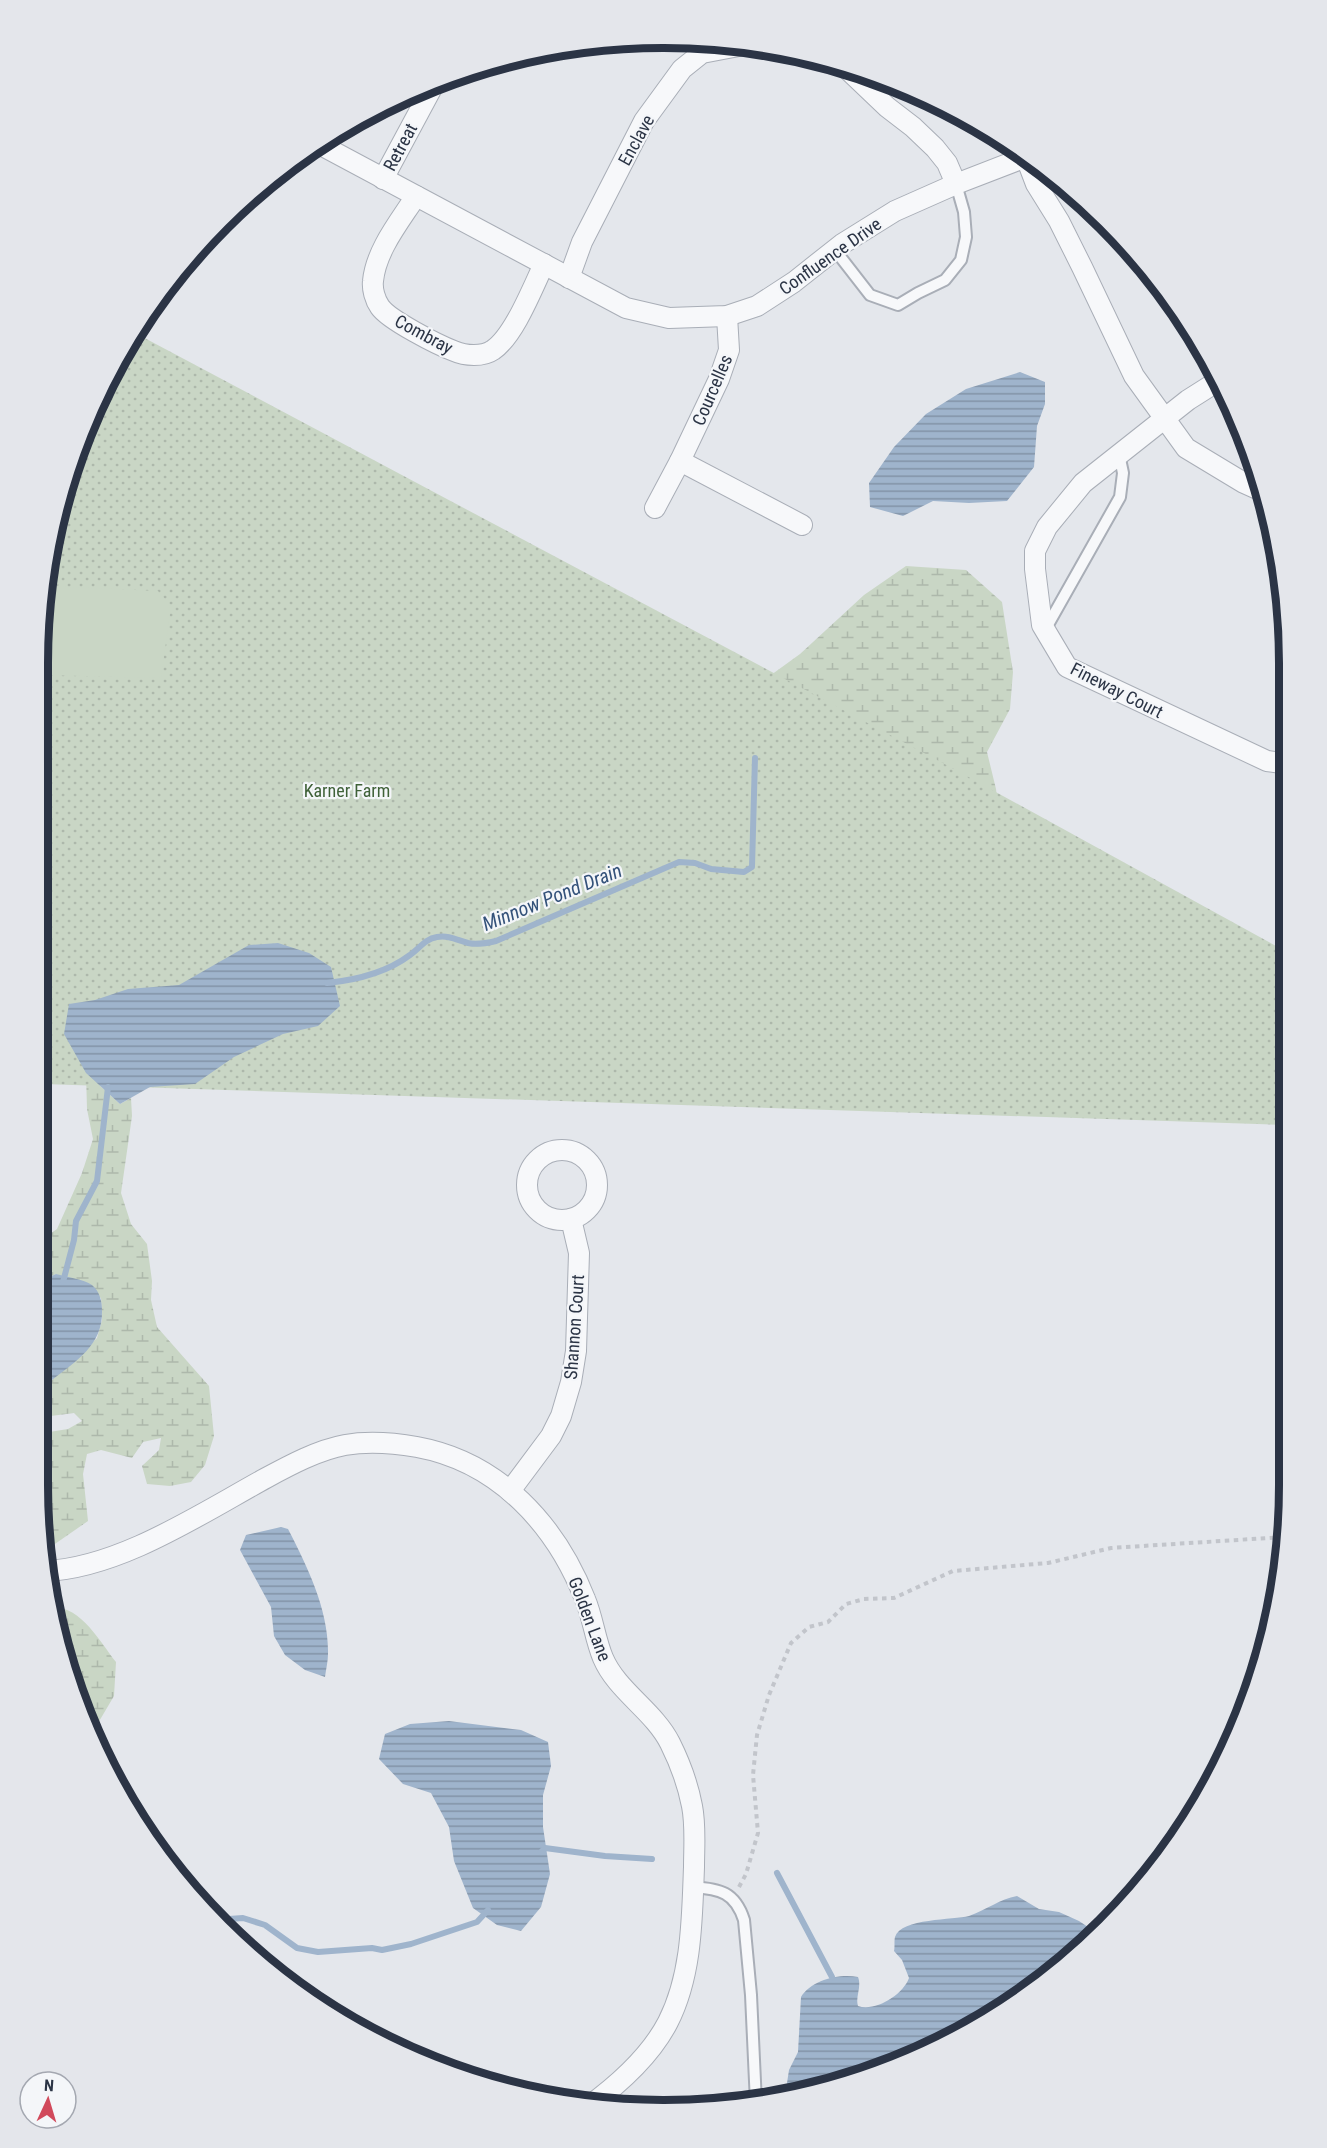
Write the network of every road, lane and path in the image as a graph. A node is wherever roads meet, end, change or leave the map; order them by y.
1 (696, 49) edge
2 (859, 80) edge
3 (428, 95) edge
4 (327, 149) edge
5 (1016, 160) edge
6 (1031, 170) edge
7 (383, 179) junction
8 (956, 184) junction
9 (416, 196) junction
10 (835, 250) junction
11 (544, 264) junction
12 (569, 278) junction
13 (727, 316) junction
14 (1212, 385) edge
15 (1165, 419) junction
16 (1119, 453) junction
17 (680, 461) junction
18 (1253, 487) edge
19 (655, 508) dead end
20 (802, 525) dead end
21 (1045, 630) junction
22 (1279, 763) edge
23 (572, 1219) dead end
24 (510, 1491) junction
25 (1277, 1537) edge
26 (54, 1571) edge
27 (693, 1887) junction
28 (730, 1896) junction
29 (755, 2093) edge
30 (600, 2097) edge

1 - 12 street, Enclave
2 - 8 street
3 - 7 street, Retreat
4 - 7 street, Confluence Drive
5 - 8 street, Confluence Drive
6 - 15 street, Confluence Drive
7 - 9 street, Confluence Drive
8 - 10 street, Confluence Drive
8 - 10 lane
9 - 11 street, Confluence Drive
9 - 11 street, Combray
10 - 13 street, Confluence Drive
11 - 12 street, Confluence Drive
12 - 13 street, Confluence Drive
13 - 17 street, Courcelles
14 - 15 street, Fineway Court
15 - 16 street, Fineway Court
15 - 18 street, Confluence Drive
16 - 21 lane
16 - 21 street, Fineway Court
17 - 19 street, Courcelles
17 - 20 street
21 - 22 street, Fineway Court
23 - 24 street, Shannon Court
24 - 26 street, Golden Lane
24 - 27 street, Golden Lane
25 - 28 path
27 - 28 lane
27 - 30 street, Golden Lane
28 - 29 lane

